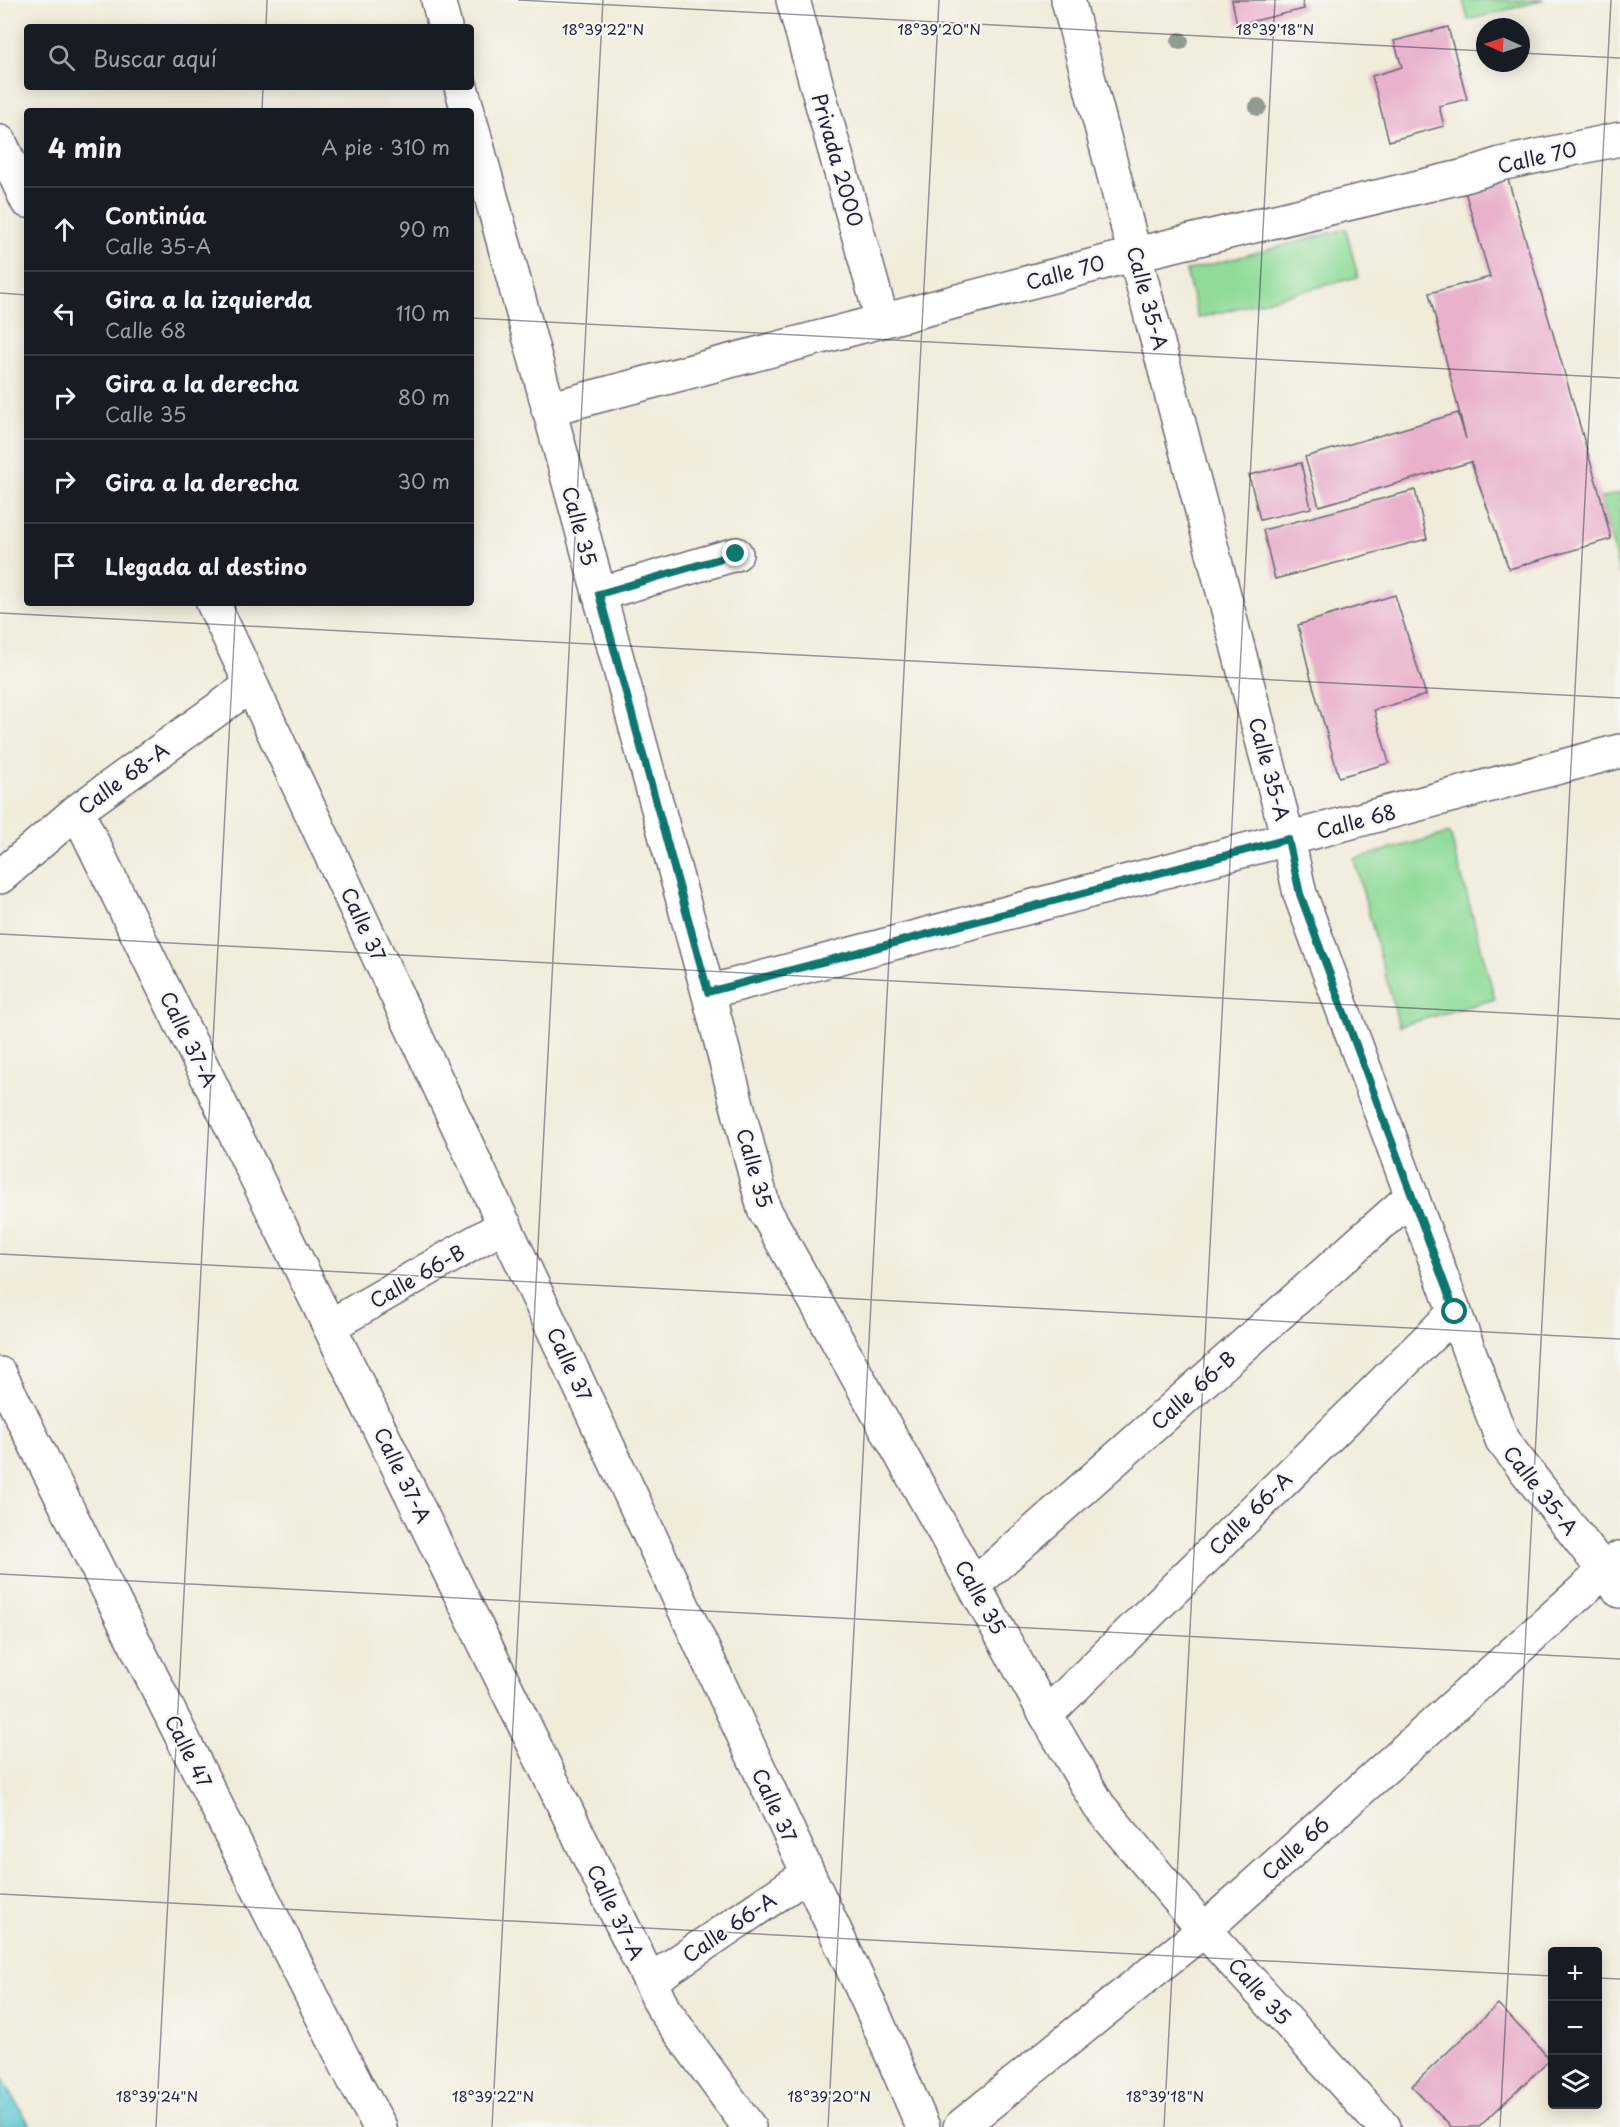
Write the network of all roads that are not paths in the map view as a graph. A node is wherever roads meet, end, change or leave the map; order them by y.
1 (438, 0) edge
2 (793, 0) edge
3 (1068, 0) edge
4 (444, 24) edge
5 (462, 90) edge
6 (467, 108) edge
7 (474, 134) edge
8 (1620, 139) edge
9 (0, 142) edge
10 (24, 194) edge
11 (1136, 254) junction
12 (882, 320) junction
13 (548, 409) junction
14 (736, 554) dead end
15 (599, 594) junction
16 (214, 606) edge
17 (251, 685) junction
18 (1620, 751) edge
19 (77, 811) junction
20 (1288, 839) junction
21 (0, 877) edge
22 (708, 992) junction
23 (1412, 1196) junction
24 (505, 1225) junction
25 (1455, 1312) junction
26 (330, 1326) junction
27 (0, 1374) edge
28 (1615, 1574) edge
29 (975, 1584) junction
30 (1046, 1715) junction
31 (808, 1874) junction
32 (1204, 1930) junction
33 (650, 1981) junction
34 (380, 2127) edge
35 (749, 2127) edge
36 (923, 2127) edge
37 (960, 2127) edge
38 (1384, 2127) edge

1 - 4 street
2 - 12 street, Privada 2000
3 - 11 street, Calle 35-A
5 - 6 street
7 - 13 street, Calle 35
8 - 11 street, Calle 70
9 - 10 street
11 - 12 street, Calle 70
11 - 20 street, Calle 35-A
12 - 13 street, Calle 70
13 - 15 street, Calle 35
14 - 15 street
15 - 22 street, Calle 35
16 - 17 street, Calle 37
17 - 19 street, Calle 68-A
17 - 24 street, Calle 37
18 - 20 street, Calle 68
19 - 21 street, Calle 68-A
19 - 26 street, Calle 37-A
20 - 22 street, Calle 68
20 - 23 street, Calle 35-A
22 - 29 street, Calle 35
23 - 25 street, Calle 35-A
23 - 29 street, Calle 66-B
24 - 26 street, Calle 66-B
24 - 31 street, Calle 37
25 - 28 street, Calle 35-A
25 - 30 street, Calle 66-A
26 - 33 street, Calle 37-A
27 - 34 street, Calle 47
28 - 32 street, Calle 66
29 - 30 street, Calle 35
30 - 32 street, Calle 35
31 - 33 street, Calle 66-A
31 - 36 street, Calle 37
32 - 37 street, Calle 66
32 - 38 street, Calle 35
33 - 35 street, Calle 37-A

